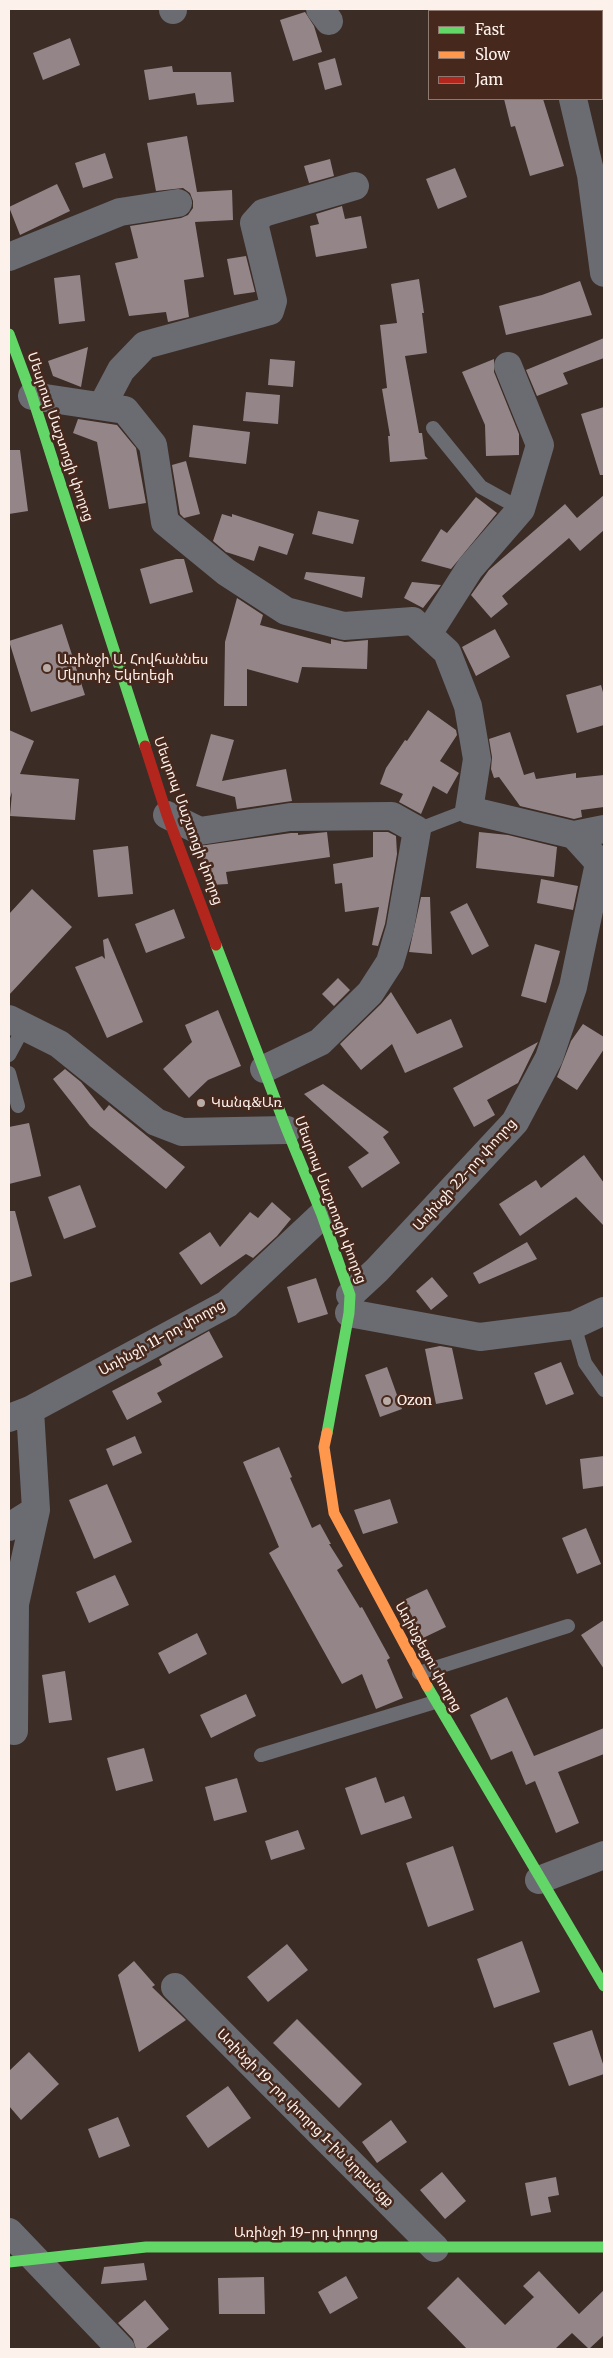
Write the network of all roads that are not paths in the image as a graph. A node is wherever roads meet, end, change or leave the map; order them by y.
1 (573, 100) edge
2 (355, 186) dead end
3 (178, 203) dead end
4 (9, 257) edge
5 (604, 273) edge
6 (9, 334) edge
7 (508, 366) dead end
8 (32, 396) junction
9 (102, 406) junction
10 (433, 428) dead end
11 (521, 509) junction
12 (428, 634) junction
13 (469, 810) junction
14 (167, 815) junction
15 (604, 829) edge
16 (417, 830) junction
17 (574, 834) junction
18 (601, 866) edge
19 (16, 1023) edge
20 (9, 1055) edge
21 (264, 1069) junction
22 (9, 1073) edge
23 (18, 1106) dead end
24 (287, 1130) junction
25 (322, 1214) junction
26 (349, 1304) junction
27 (604, 1311) edge
28 (574, 1325) junction
29 (604, 1390) edge
30 (20, 1414) edge
31 (36, 1510) junction
32 (9, 1527) edge
33 (568, 1626) dead end
34 (419, 1673) junction
35 (435, 1702) junction
36 (14, 1731) dead end
37 (260, 1756) dead end
38 (604, 1855) edge
39 (539, 1880) junction
40 (604, 1986) edge
41 (175, 1987) dead end
42 (9, 2232) edge
43 (604, 2247) edge
44 (435, 2248) junction
45 (22, 2260) edge
46 (121, 2349) edge

1 - 5 street
2 - 9 street
3 - 4 street
6 - 8 street, Մեսրոպ Մաշտոցի փողոց
7 - 11 street
8 - 9 street
8 - 14 street, Մեսրոպ Մաշտոցի փողոց
9 - 12 street
10 - 11 lane
11 - 12 street
12 - 13 street
13 - 16 lane
13 - 17 street
14 - 16 street
14 - 21 street, Մեսրոպ Մաշտոցի փողոց
15 - 17 street
16 - 21 street
17 - 18 street
18 - 26 street, Առինջի 22-րդ փողոց
19 - 20 lane
19 - 24 street
21 - 24 street, Մեսրոպ Մաշտոցի փողոց
22 - 23 lane
24 - 25 street, Մեսրոպ Մաշտոցի փողոց
25 - 26 street, Մեսրոպ Մաշտոցի փողոց
25 - 30 street, Առինջի 11-րդ փողոց
26 - 28 street
26 - 34 street, Առինջեցու փողոց
27 - 28 street
28 - 29 lane
30 - 31 street
31 - 32 street
31 - 36 street
33 - 34 lane
34 - 35 street, Առինջեցու փողոց
35 - 37 lane
35 - 39 street, Առինջեցու փողոց
38 - 39 street
39 - 40 street, Առինջեցու փողոց
41 - 44 street, Առինջի 19-րդ փողոց 1-ին նրբանցք
42 - 45 street
43 - 44 street, Առինջի 19-րդ փողոց
44 - 45 street, Առինջի 19-րդ փողոց
45 - 46 street

